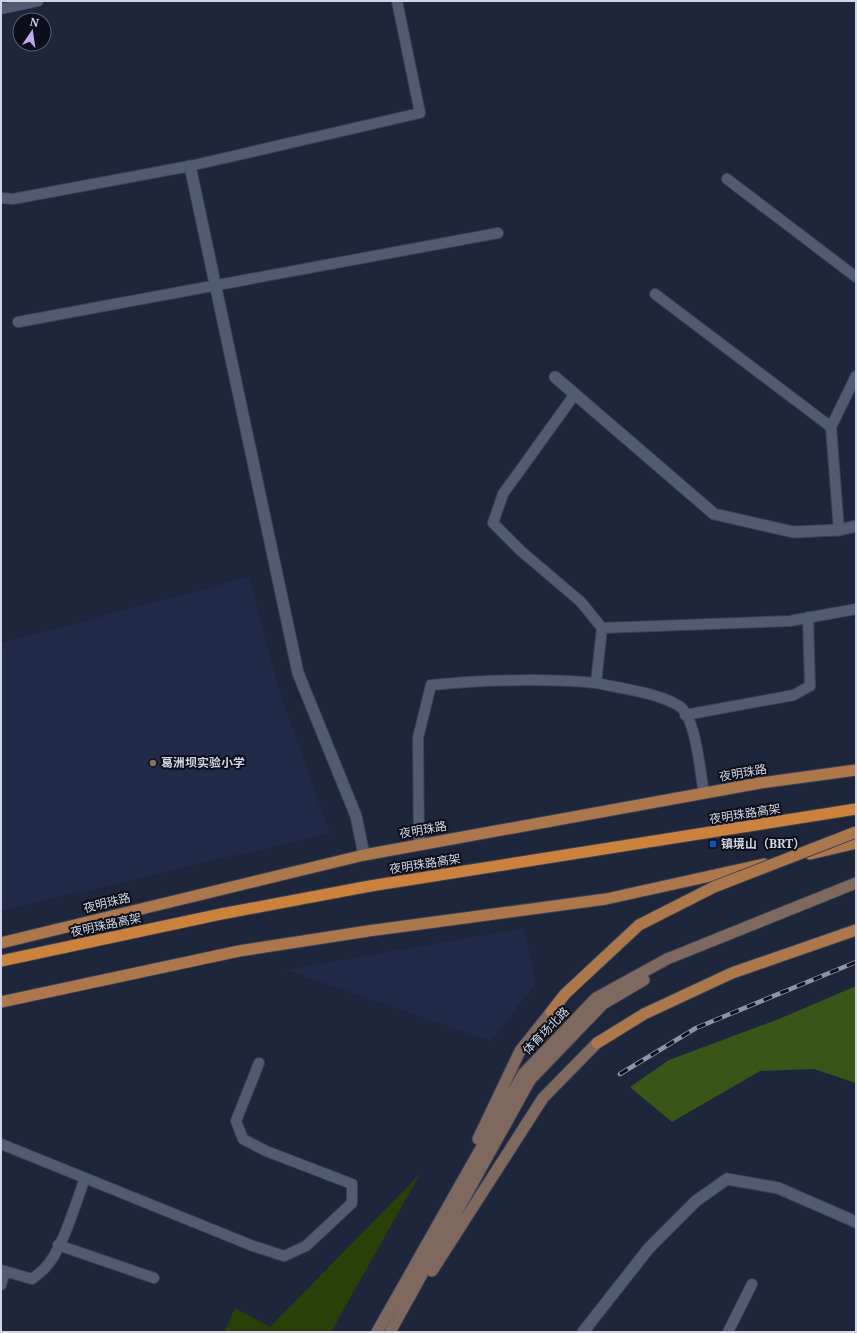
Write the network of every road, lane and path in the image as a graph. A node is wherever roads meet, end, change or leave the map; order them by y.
1 (38, 1) edge
2 (398, 1) edge
3 (1, 9) edge
4 (190, 166) junction
5 (727, 179) dead end
6 (1, 198) edge
7 (498, 233) dead end
8 (856, 277) edge
9 (215, 285) junction
10 (655, 294) dead end
11 (18, 322) dead end
12 (555, 376) dead end
13 (856, 376) edge
14 (575, 394) junction
15 (831, 427) junction
16 (856, 526) edge
17 (839, 530) junction
18 (856, 609) edge
19 (808, 617) junction
20 (602, 628) junction
21 (596, 683) junction
22 (685, 715) junction
23 (856, 770) edge
24 (704, 793) junction
25 (856, 809) edge
26 (856, 832) edge
27 (856, 843) edge
28 (419, 844) junction
29 (364, 854) junction
30 (856, 883) edge
31 (856, 890) edge
32 (856, 930) edge
33 (1, 943) edge
34 (1, 961) edge
35 (1, 1002) edge
36 (260, 1063) dead end
37 (1, 1144) edge
38 (85, 1178) junction
39 (856, 1222) edge
40 (58, 1245) junction
41 (3, 1270) edge
42 (154, 1278) dead end
43 (752, 1284) dead end
44 (1, 1285) edge
45 (376, 1332) edge
46 (392, 1332) edge
47 (584, 1332) edge
48 (728, 1332) edge

1 - 3 lane
2 - 4 lane
4 - 6 lane
4 - 9 street
5 - 8 lane
7 - 9 lane
9 - 11 lane
9 - 29 street
10 - 15 lane
12 - 14 street
13 - 15 lane
14 - 17 street
14 - 20 lane
15 - 17 lane
16 - 17 street
18 - 19 lane
19 - 20 lane
19 - 22 lane
20 - 21 lane
21 - 22 lane
21 - 28 lane
22 - 24 lane
23 - 24 main road, 夜明珠路
24 - 28 main road, 夜明珠路
25 - 34 highway, 夜明珠路高架
26 - 45 main road, bridge
27 - 35 main road
28 - 29 main road, 夜明珠路
29 - 33 main road, 夜明珠路
30 - 45 main road, 体育场北路
31 - 46 main road, 体育场北路
32 - 46 main road
36 - 38 lane
37 - 38 lane
38 - 40 lane
39 - 47 street
40 - 41 lane
40 - 42 lane
41 - 44 lane
43 - 48 lane

